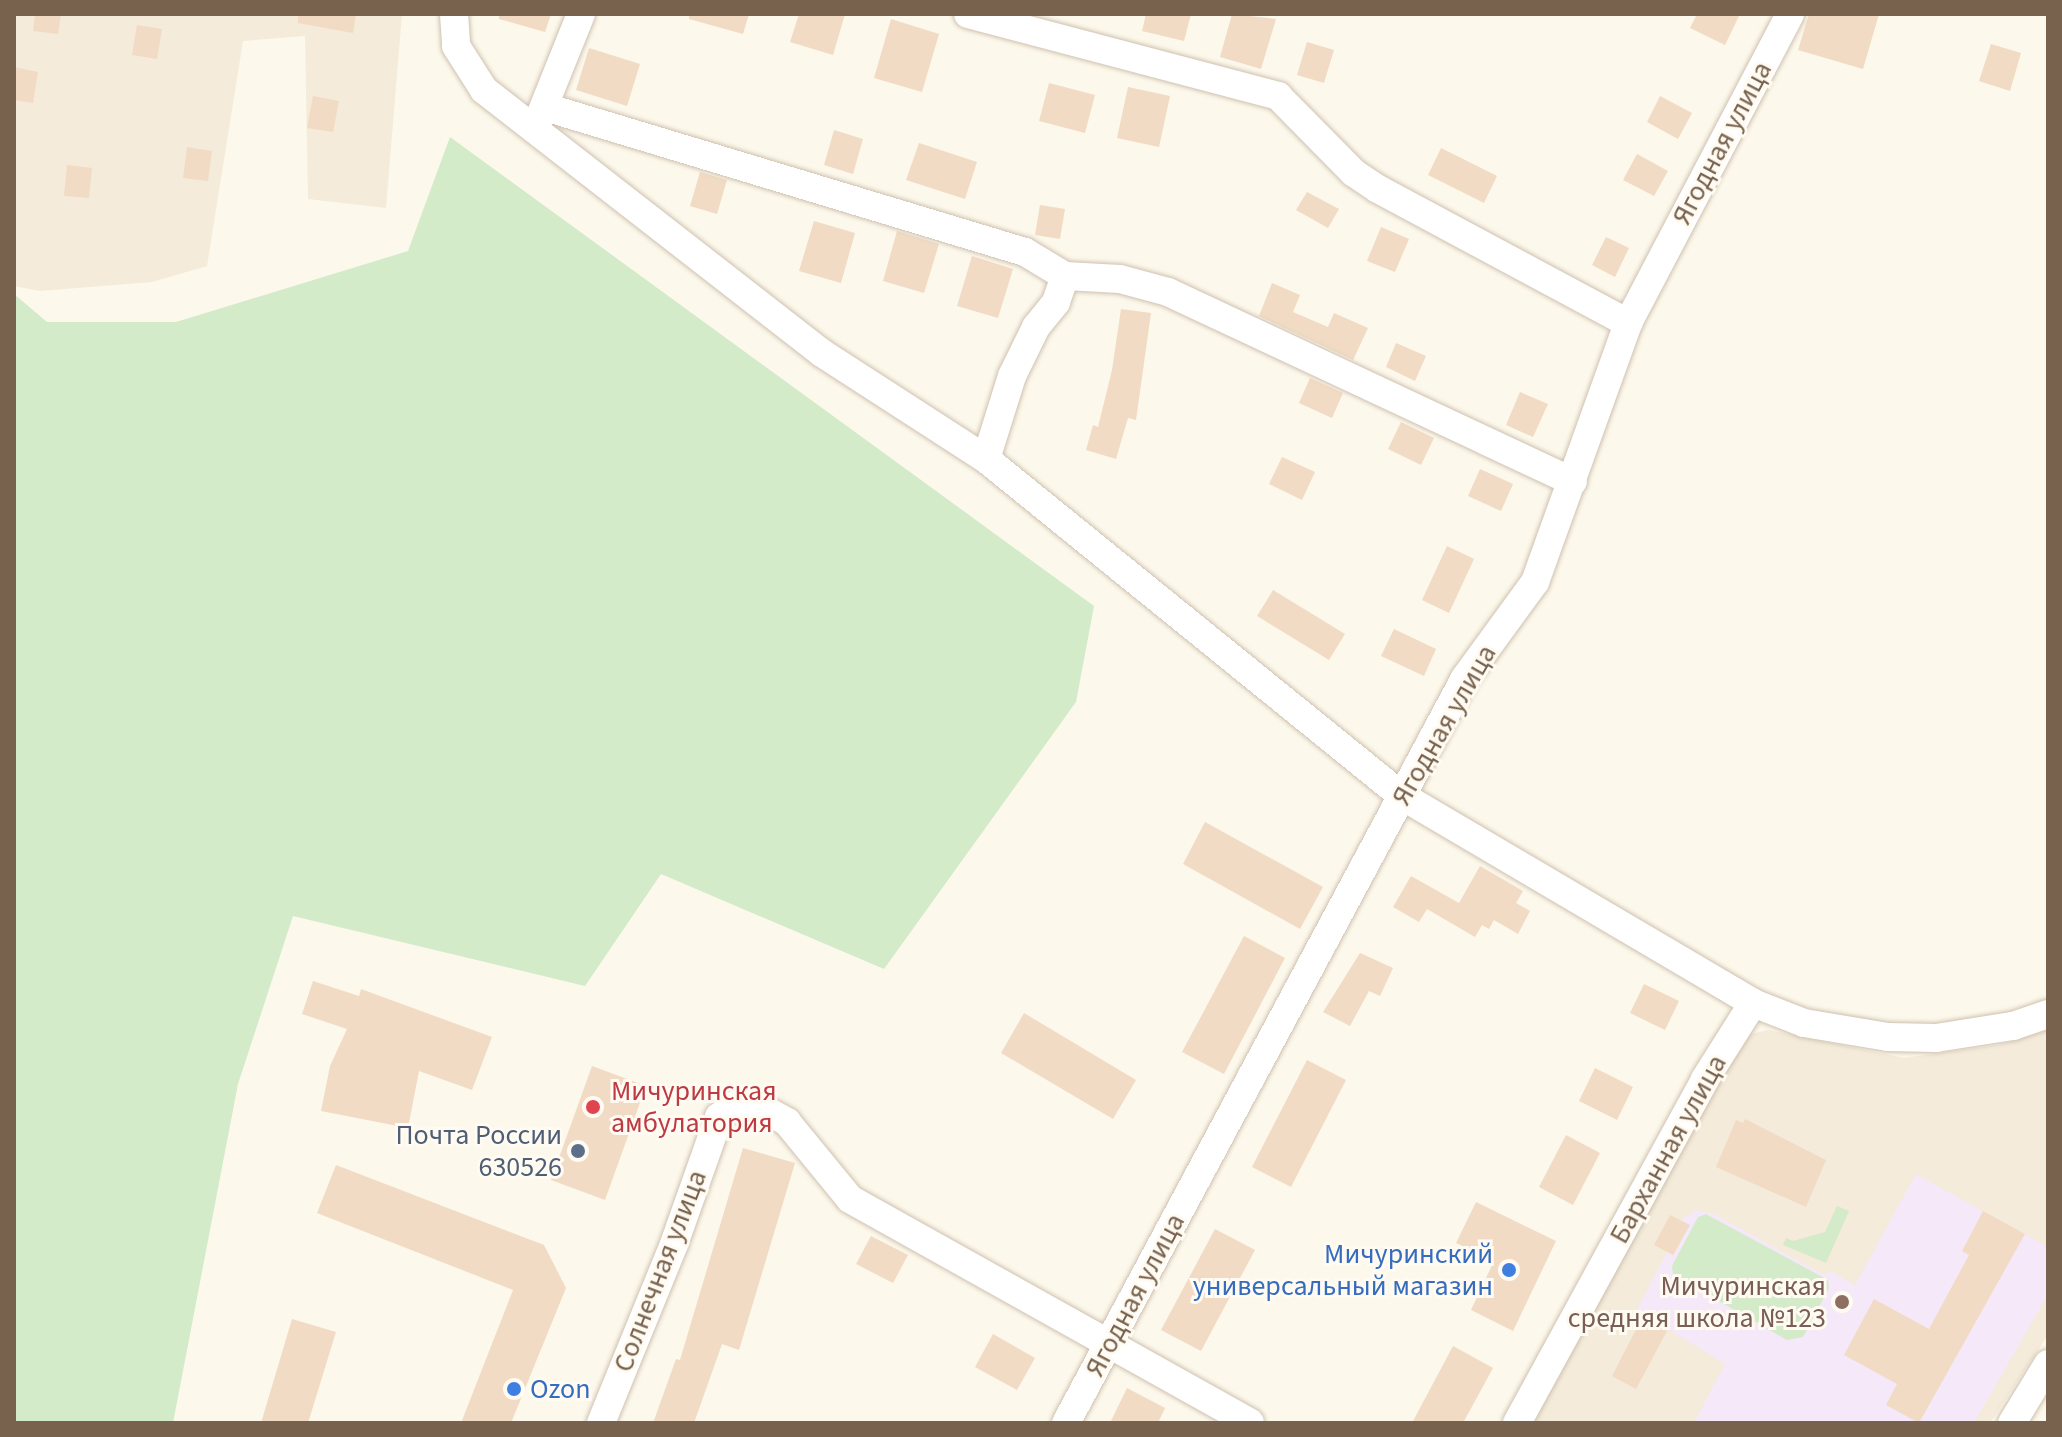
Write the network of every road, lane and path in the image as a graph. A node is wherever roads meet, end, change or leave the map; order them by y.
1 (454, 14) edge
2 (581, 14) edge
3 (968, 14) edge
4 (1790, 14) edge
5 (540, 117) junction
6 (1065, 276) junction
7 (1628, 323) junction
8 (986, 459) junction
9 (1573, 482) junction
10 (1402, 796) junction
11 (1753, 1003) junction
12 (2048, 1014) edge
13 (1107, 1347) junction
14 (2048, 1364) edge
15 (601, 1423) edge
16 (1066, 1423) edge
17 (1250, 1423) edge
18 (1517, 1423) edge
19 (2012, 1423) edge

1 - 5 street
2 - 5 street
3 - 7 street
4 - 7 street, Ягодная улица
5 - 6 street
5 - 8 street
6 - 8 street
6 - 9 street
7 - 9 street, Ягодная улица
8 - 10 street
9 - 10 street, Ягодная улица
10 - 11 street
10 - 13 street, Ягодная улица
11 - 12 street
11 - 18 street, Барханная улица
13 - 15 street, Солнечная улица
13 - 16 street, Ягодная улица
13 - 17 street
14 - 19 street

